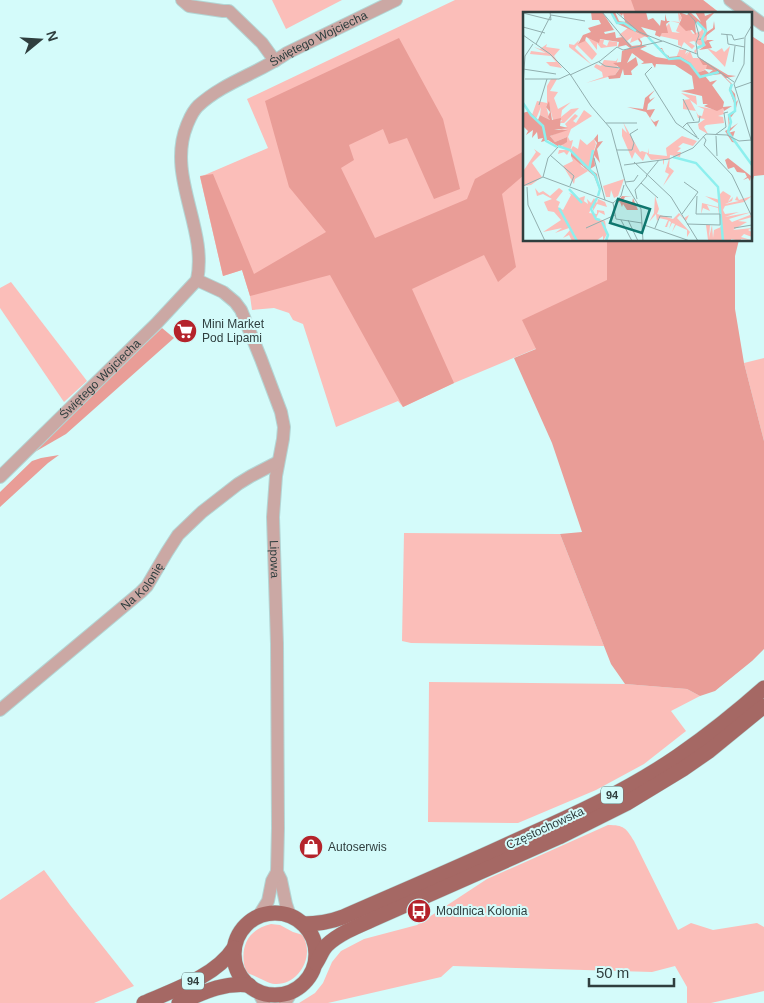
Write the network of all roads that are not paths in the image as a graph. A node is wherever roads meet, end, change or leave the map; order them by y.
1 (182, 0) edge
2 (396, 0) edge
3 (730, 0) edge
4 (747, 12) edge
5 (752, 16) edge
6 (764, 25) edge
7 (275, 61) junction
8 (197, 280) junction
9 (278, 462) junction
10 (0, 477) edge
11 (764, 688) edge
12 (764, 706) edge
13 (0, 710) edge
14 (277, 872) junction
15 (260, 914) junction
16 (297, 920) junction
17 (234, 948) junction
18 (316, 962) junction
19 (257, 993) edge
20 (288, 998) edge
21 (144, 1003) edge
22 (179, 1003) edge

1 - 7 street
2 - 7 street, Świętego Wojciecha
3 - 4 street
5 - 6 street
7 - 8 street, Świętego Wojciecha
8 - 9 street, Lipowa
8 - 10 street, Świętego Wojciecha
9 - 13 street, Na Kolonię
9 - 14 street, Lipowa
11 - 16 main road, Częstochowska / 94
12 - 18 main road, Częstochowska / 94
14 - 15 street, Lipowa
14 - 16 street, Lipowa
15 - 16 main road, 94
15 - 17 main road, 94
16 - 18 main road
17 - 19 main road
17 - 21 main road, 94
18 - 20 main road, 94
19 - 20 main road, 94
19 - 22 main road, 94

